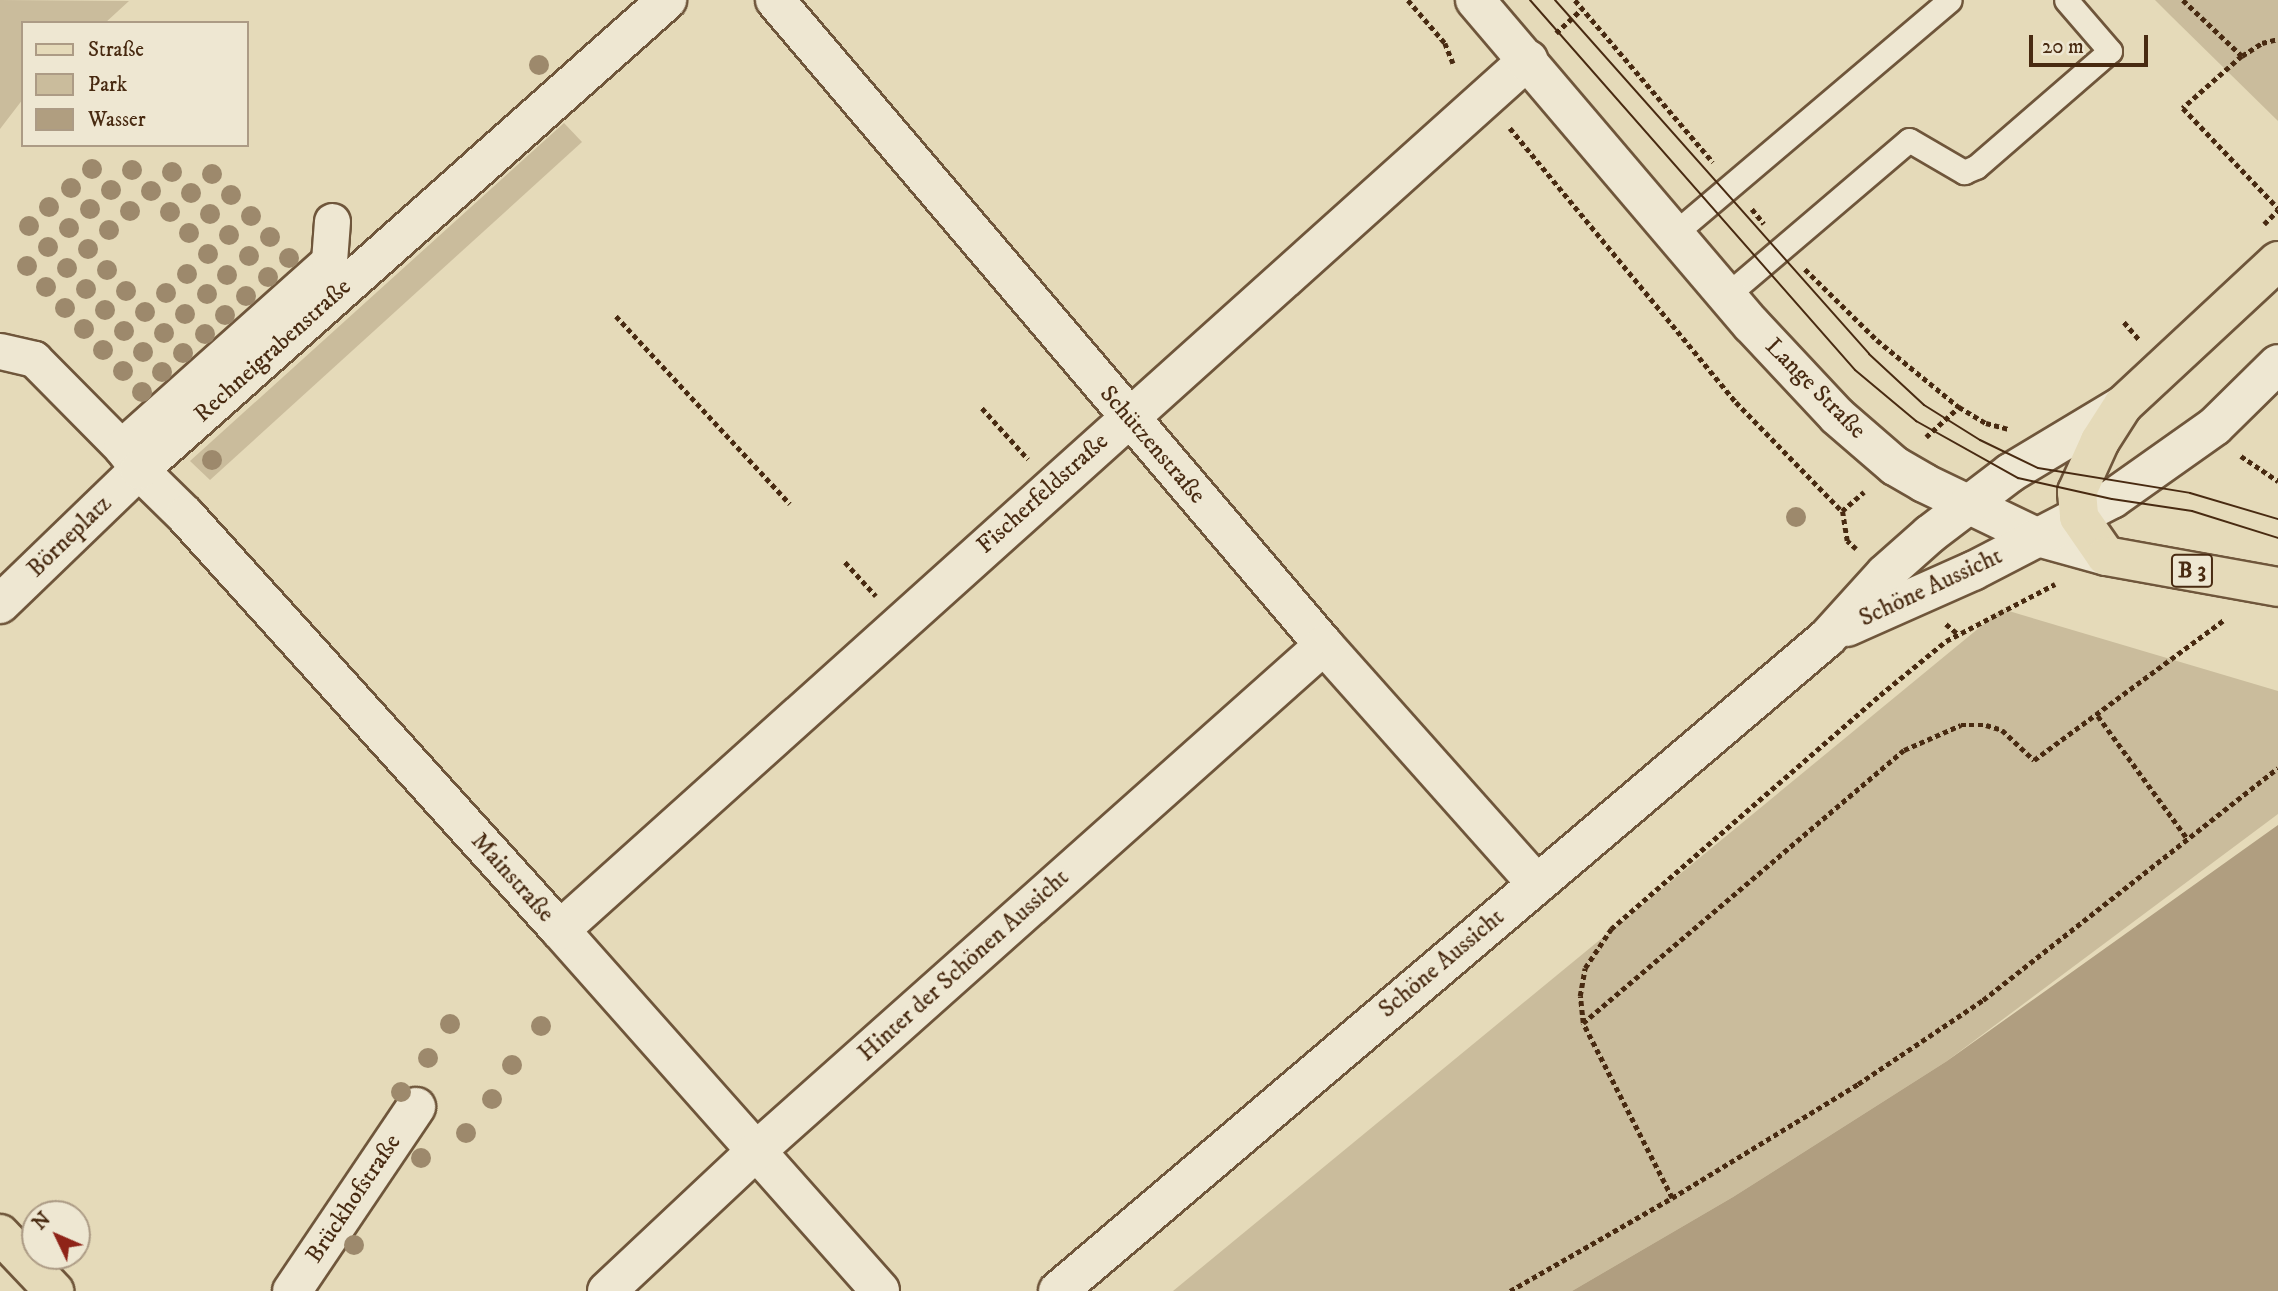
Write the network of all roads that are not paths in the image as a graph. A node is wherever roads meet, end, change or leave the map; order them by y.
1 (667, 0) edge
2 (775, 0) edge
3 (1475, 0) edge
4 (1950, 0) edge
5 (2066, 0) edge
6 (1538, 50) junction
7 (331, 221) dead end
8 (1675, 233) junction
9 (2278, 261) edge
10 (1727, 295) junction
11 (0, 351) edge
12 (2278, 364) edge
13 (2123, 405) junction
14 (1128, 418) junction
15 (130, 459) junction
16 (1971, 506) junction
17 (2079, 517) junction
18 (2034, 537) junction
19 (2106, 556) junction
20 (2278, 587) edge
21 (0, 604) edge
22 (1827, 638) junction
23 (1324, 645) junction
24 (1537, 884) junction
25 (560, 930) junction
26 (416, 1107) dead end
27 (755, 1152) junction
28 (0, 1234) edge
29 (54, 1291) edge
30 (292, 1291) edge
31 (607, 1291) edge
32 (880, 1291) edge
33 (1058, 1291) edge

1 - 15 street, Rechneigrabenstraße
2 - 14 street, Schützenstraße
3 - 6 street, Lange Straße
4 - 8 lane
5 - 10 lane
6 - 8 street, Lange Straße
6 - 14 street, Fischerfeldstraße
7 - 15 street, Rechneigrabenstraße
8 - 10 street, Lange Straße
9 - 13 main road
10 - 16 street, Lange Straße
11 - 15 street
12 - 17 street, Schöne Aussicht
13 - 16 street, Schöne Aussicht
13 - 17 main road
14 - 23 street, Schützenstraße
14 - 25 street, Fischerfeldstraße
15 - 21 street, Börneplatz
15 - 25 street, Mainstraße
16 - 18 street, Lange Straße / B 3
16 - 22 street, Schöne Aussicht
17 - 18 street, Schöne Aussicht
17 - 19 main road
18 - 19 street, Lange Straße / B 3
18 - 22 street, Schöne Aussicht
19 - 20 main road, Lange Straße / B 3
22 - 24 street, Schöne Aussicht
23 - 24 street, Schützenstraße
23 - 27 street, Hinter der Schönen Aussicht
24 - 33 street, Schöne Aussicht
25 - 27 street, Mainstraße
26 - 30 street, Brückhofstraße
27 - 31 street, Hinter der Schönen Aussicht
27 - 32 street, Mainstraße
28 - 29 main road

